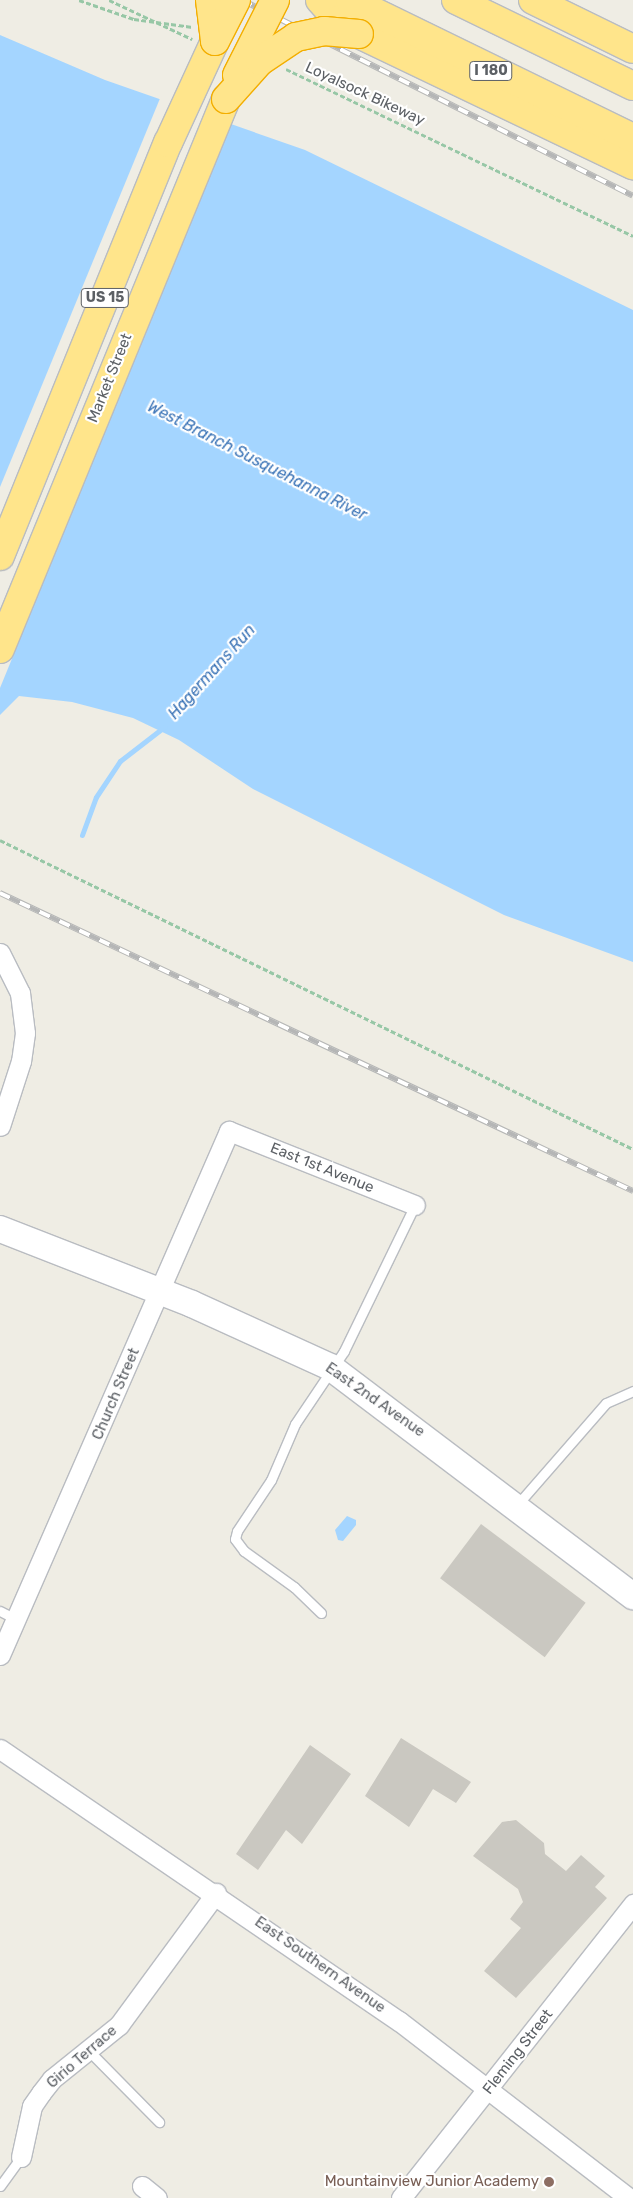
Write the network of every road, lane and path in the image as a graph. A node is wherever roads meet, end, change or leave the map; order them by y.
1 (78, 0) edge
2 (109, 0) edge
3 (210, 0) edge
4 (236, 0) edge
5 (275, 0) edge
6 (320, 0) edge
7 (350, 0) edge
8 (456, 0) edge
9 (533, 0) edge
10 (359, 34) junction
11 (202, 36) junction
12 (633, 49) edge
13 (284, 67) dead end
14 (633, 86) edge
15 (226, 99) junction
16 (633, 138) edge
17 (633, 165) edge
18 (633, 236) edge
19 (0, 556) edge
20 (0, 649) edge
21 (0, 840) edge
22 (0, 953) edge
23 (0, 1126) edge
24 (229, 1131) joint
25 (633, 1149) edge
26 (415, 1205) joint
27 (0, 1229) edge
28 (160, 1292) junction
29 (330, 1367) junction
30 (633, 1391) edge
31 (518, 1505) junction
32 (633, 1596) edge
33 (321, 1613) dead end
34 (8, 1615) edge
35 (0, 1655) edge
36 (0, 1749) edge
37 (216, 1893) junction
38 (633, 1904) edge
39 (89, 2051) junction
40 (489, 2089) junction
41 (159, 2122) dead end
42 (21, 2157) joint
43 (0, 2186) edge
44 (142, 2186) dead end
45 (157, 2198) edge
46 (401, 2198) edge
47 (629, 2198) edge

1 - 11 path
2 - 11 path, bridge
3 - 11 highway, bridge
4 - 11 highway, bridge
5 - 15 highway, Market Street / US 15, bridge
6 - 10 highway
7 - 16 highway, I 180
8 - 14 highway
9 - 12 highway
10 - 15 highway, bridge
10 - 17 highway
11 - 19 highway, US 15
13 - 18 path, Loyalsock Bikeway
15 - 20 highway, Market Street / US 15
21 - 25 path
22 - 23 street
24 - 26 street, East 1st Avenue
24 - 28 street, Church Street
26 - 29 lane
27 - 28 street, East 2nd Avenue
28 - 29 street, East 2nd Avenue
28 - 34 street, Church Street
29 - 31 street, East 2nd Avenue
29 - 33 lane
30 - 31 lane
31 - 32 street, East 2nd Avenue
34 - 35 street, Church Street
36 - 37 street, East Southern Avenue
37 - 39 street, Girio Terrace
37 - 40 street, East Southern Avenue
38 - 40 street, Fleming Street
39 - 41 lane
39 - 42 street, Girio Terrace
40 - 46 street, Fleming Street
40 - 47 street, East Southern Avenue
42 - 43 lane
44 - 45 street

